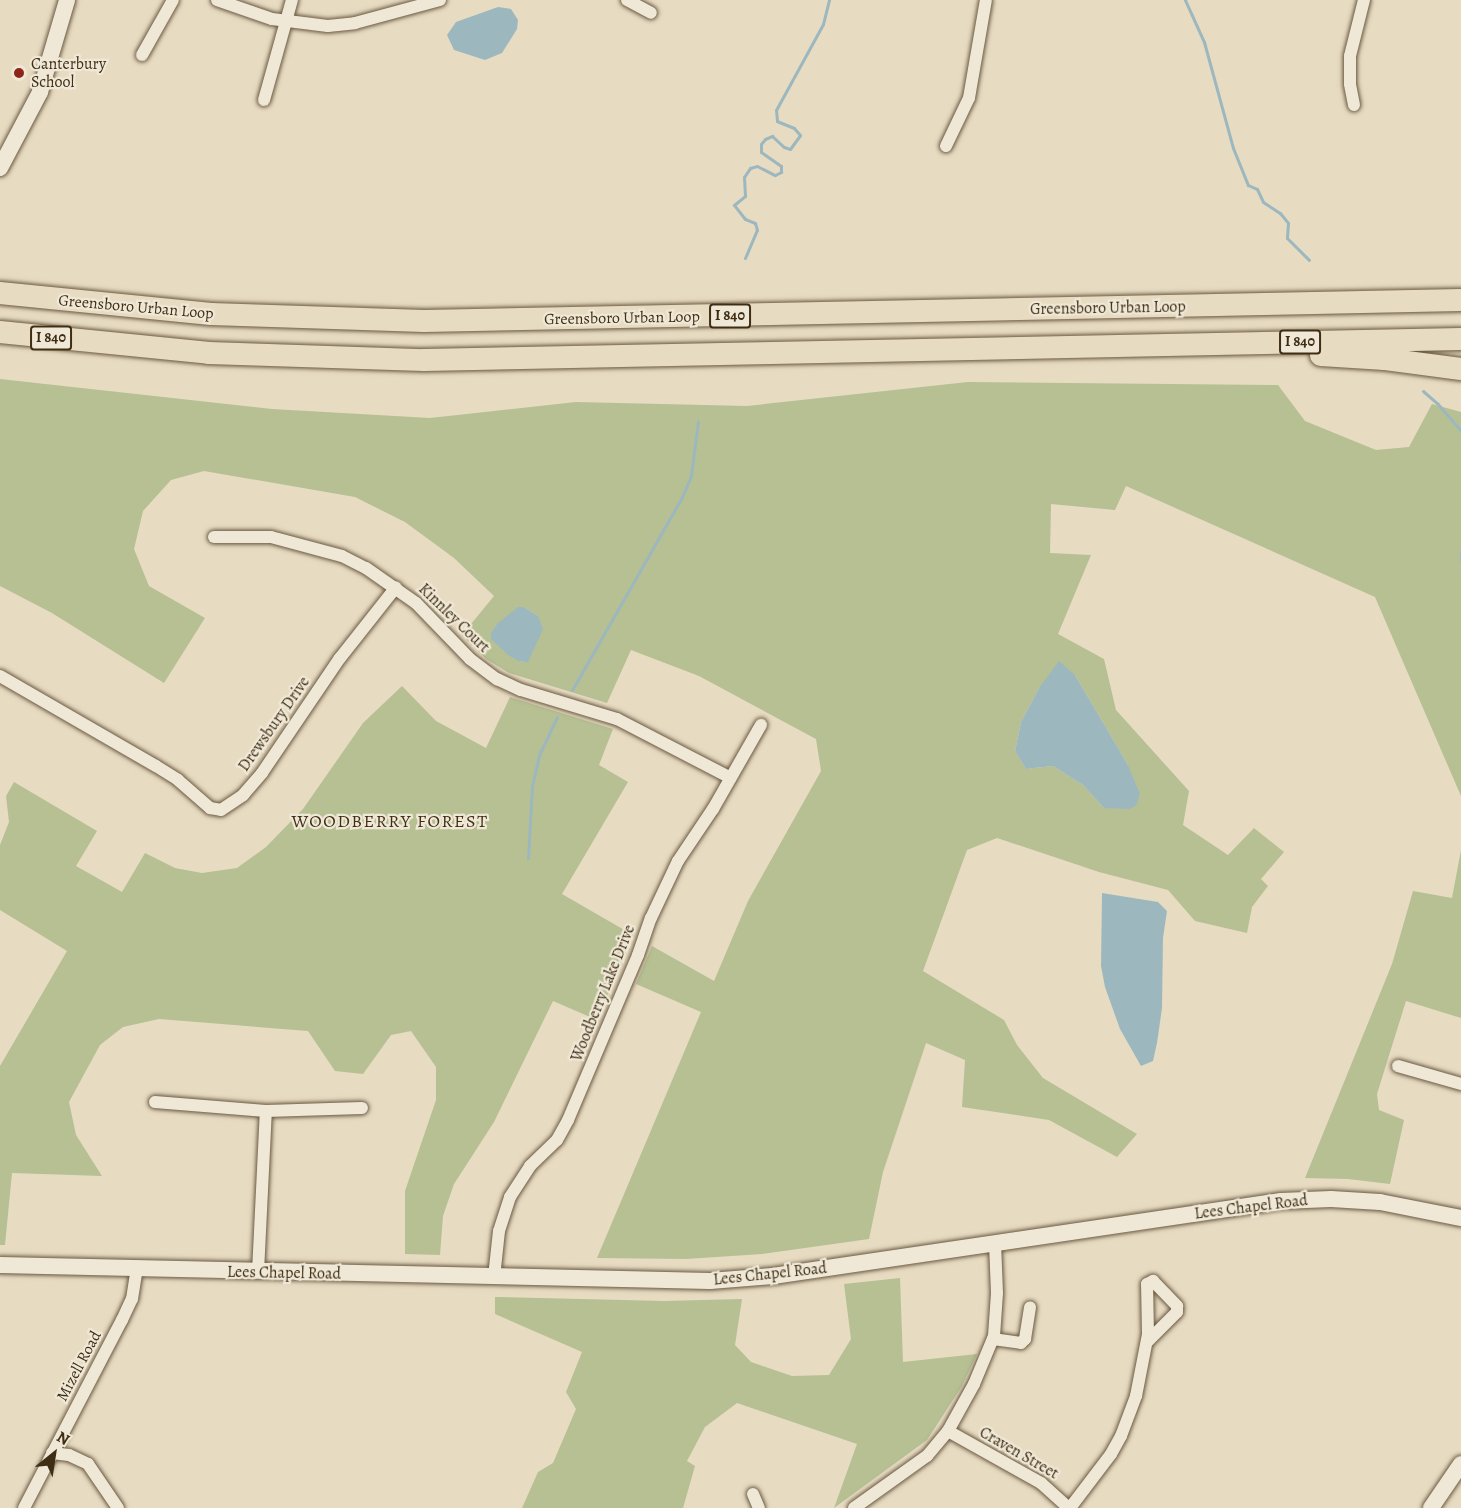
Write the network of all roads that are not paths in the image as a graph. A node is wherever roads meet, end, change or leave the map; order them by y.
1 (67, 0) edge
2 (174, 0) edge
3 (217, 0) edge
4 (292, 0) edge
5 (440, 0) edge
6 (627, 0) edge
7 (986, 0) edge
8 (1364, 0) edge
9 (651, 13) dead end
10 (285, 21) junction
11 (142, 55) dead end
12 (264, 100) dead end
13 (1354, 105) dead end
14 (946, 146) dead end
15 (0, 168) edge
16 (0, 293) edge
17 (1461, 300) edge
18 (0, 332) edge
19 (1461, 339) edge
20 (1140, 346) junction
21 (1461, 369) edge
22 (214, 537) dead end
23 (396, 587) junction
24 (0, 676) edge
25 (761, 725) dead end
26 (731, 778) junction
27 (1398, 1066) dead end
28 (1461, 1084) edge
29 (155, 1102) dead end
30 (362, 1108) dead end
31 (266, 1110) junction
32 (1461, 1218) edge
33 (995, 1243) junction
34 (0, 1265) edge
35 (137, 1269) junction
36 (258, 1272) junction
37 (494, 1278) junction
38 (1030, 1307) dead end
39 (993, 1339) junction
40 (1147, 1342) junction
41 (948, 1431) junction
42 (52, 1453) junction
43 (1461, 1464) edge
44 (753, 1494) dead end
45 (24, 1508) edge
46 (118, 1508) edge
47 (759, 1508) edge
48 (854, 1508) edge
49 (1070, 1508) edge
50 (1431, 1508) edge

1 - 15 main road
2 - 11 street
3 - 10 street
4 - 10 street
5 - 10 street
6 - 9 street
7 - 14 street
8 - 13 street
10 - 12 street
16 - 17 highway, Greensboro Urban Loop / I 840
18 - 20 highway, I 840
19 - 20 highway, I 840
20 - 21 highway
22 - 23 street, Kinnley Court
23 - 24 street, Drewsbury Drive
23 - 26 street, Kinnley Court
25 - 26 street, Woodberry Lake Drive
26 - 37 street, Woodberry Lake Drive
27 - 28 street
29 - 31 street
30 - 31 street
31 - 36 street
32 - 33 main road, Lees Chapel Road
33 - 37 main road, Lees Chapel Road
33 - 39 street
34 - 35 main road, Lees Chapel Road
35 - 36 main road, Lees Chapel Road
35 - 42 street, Mizell Road
36 - 37 main road, Lees Chapel Road
38 - 39 street
39 - 41 street
40 - 40 street
40 - 49 street
41 - 48 street
41 - 49 street, Craven Street
42 - 45 street, Mizell Road
42 - 46 street
43 - 50 main road
44 - 47 street

